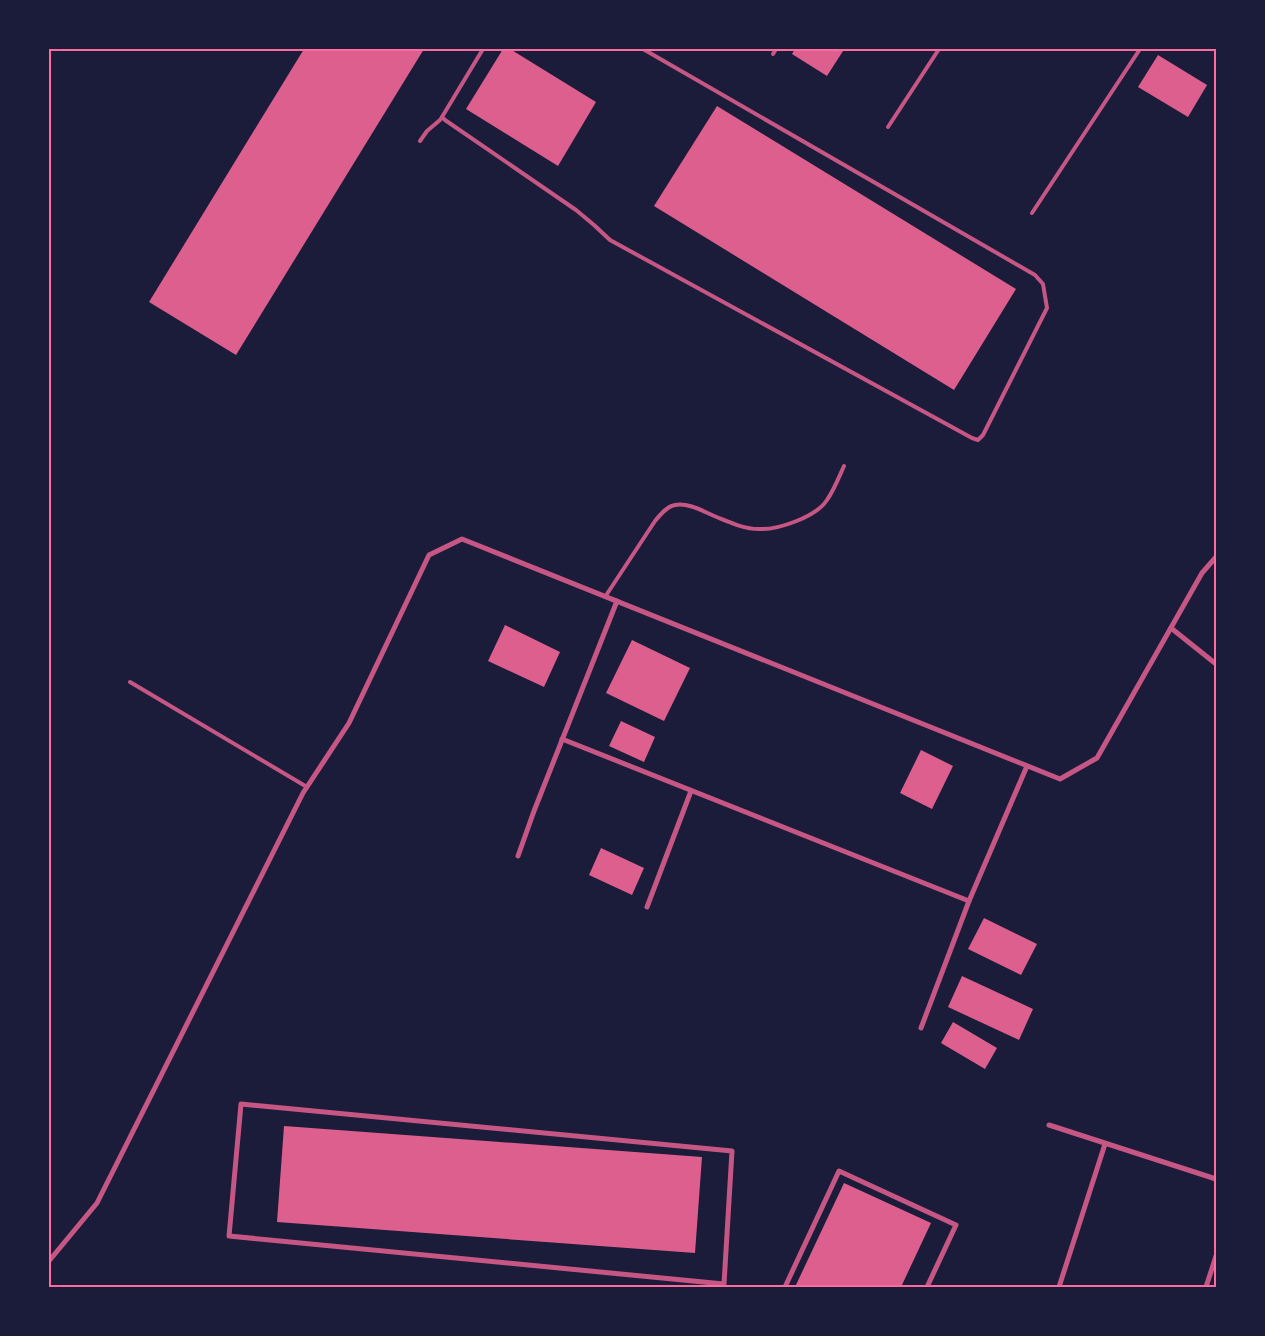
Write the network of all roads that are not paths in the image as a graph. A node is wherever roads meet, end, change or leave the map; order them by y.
1 (482, 49) edge
2 (643, 49) edge
3 (776, 49) edge
4 (939, 49) edge
5 (1140, 49) edge
6 (773, 54) dead end
7 (442, 117) junction
8 (888, 127) dead end
9 (420, 141) dead end
10 (1032, 213) dead end
11 (844, 466) dead end
12 (1216, 557) edge
13 (606, 597) junction
14 (617, 601) junction
15 (1170, 628) junction
16 (1216, 664) edge
17 (130, 682) dead end
18 (562, 739) junction
19 (1027, 766) junction
20 (307, 788) junction
21 (691, 791) junction
22 (518, 856) dead end
23 (969, 901) junction
24 (647, 906) dead end
25 (921, 1028) dead end
26 (1049, 1125) dead end
27 (1105, 1144) junction
28 (1216, 1179) edge
29 (1216, 1256) edge
30 (49, 1261) edge
31 (724, 1286) edge
32 (785, 1287) edge
33 (928, 1287) edge
34 (1059, 1287) edge
35 (1206, 1287) edge

1 - 7 lane
2 - 7 lane
3 - 6 lane
4 - 8 lane
5 - 10 lane
7 - 9 lane
11 - 13 lane
12 - 15 street
13 - 14 street
13 - 20 street
14 - 18 street
14 - 19 street
15 - 16 street
15 - 19 street
17 - 20 lane
18 - 21 street
18 - 22 street
19 - 23 street
20 - 30 street
21 - 23 street
21 - 24 street
23 - 25 street
26 - 27 street
27 - 28 street
27 - 34 street
29 - 35 street
31 - 31 street
32 - 33 street

